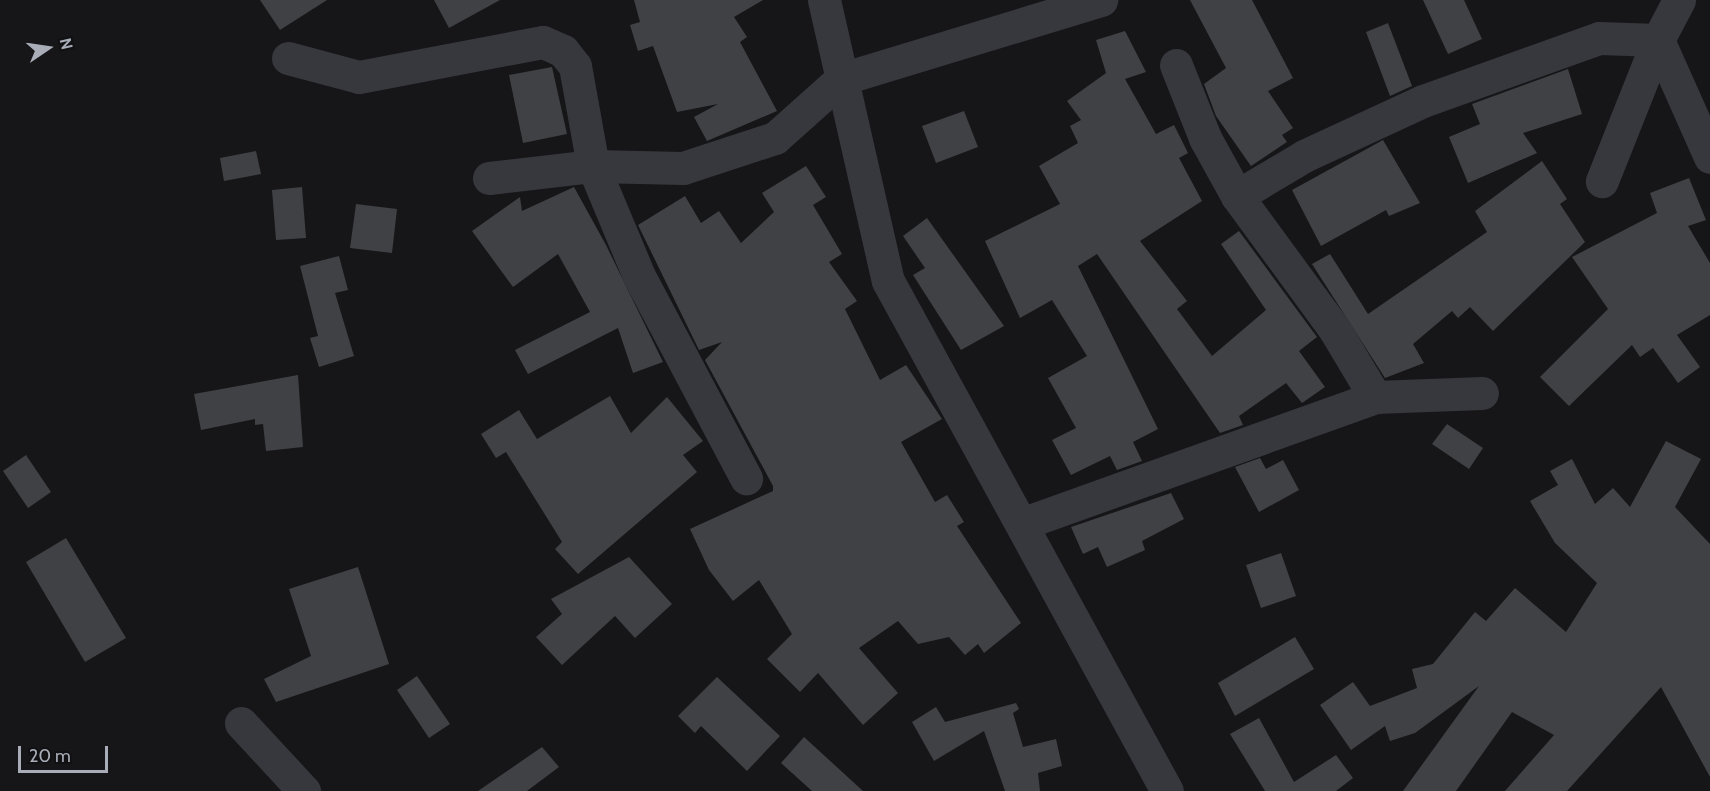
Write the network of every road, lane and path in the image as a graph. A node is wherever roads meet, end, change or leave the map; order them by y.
1 (824, 0) edge
2 (1101, 0) edge
3 (1679, 0) edge
4 (1658, 40) junction
5 (288, 58) dead end
6 (1176, 65) dead end
7 (841, 79) junction
8 (1710, 157) edge
9 (593, 166) junction
10 (489, 178) dead end
11 (1602, 181) dead end
12 (1237, 196) junction
13 (1482, 393) dead end
14 (1375, 398) junction
15 (746, 478) dead end
16 (1024, 523) junction
17 (241, 723) dead end
18 (304, 791) edge
19 (1167, 791) edge

1 - 7 street
2 - 7 street
3 - 4 street
4 - 8 street
4 - 11 street
4 - 12 street
5 - 9 street
6 - 12 street
7 - 9 street
7 - 16 street
9 - 10 street
9 - 15 street
12 - 14 street
13 - 14 street
14 - 16 street
16 - 19 street
17 - 18 street

